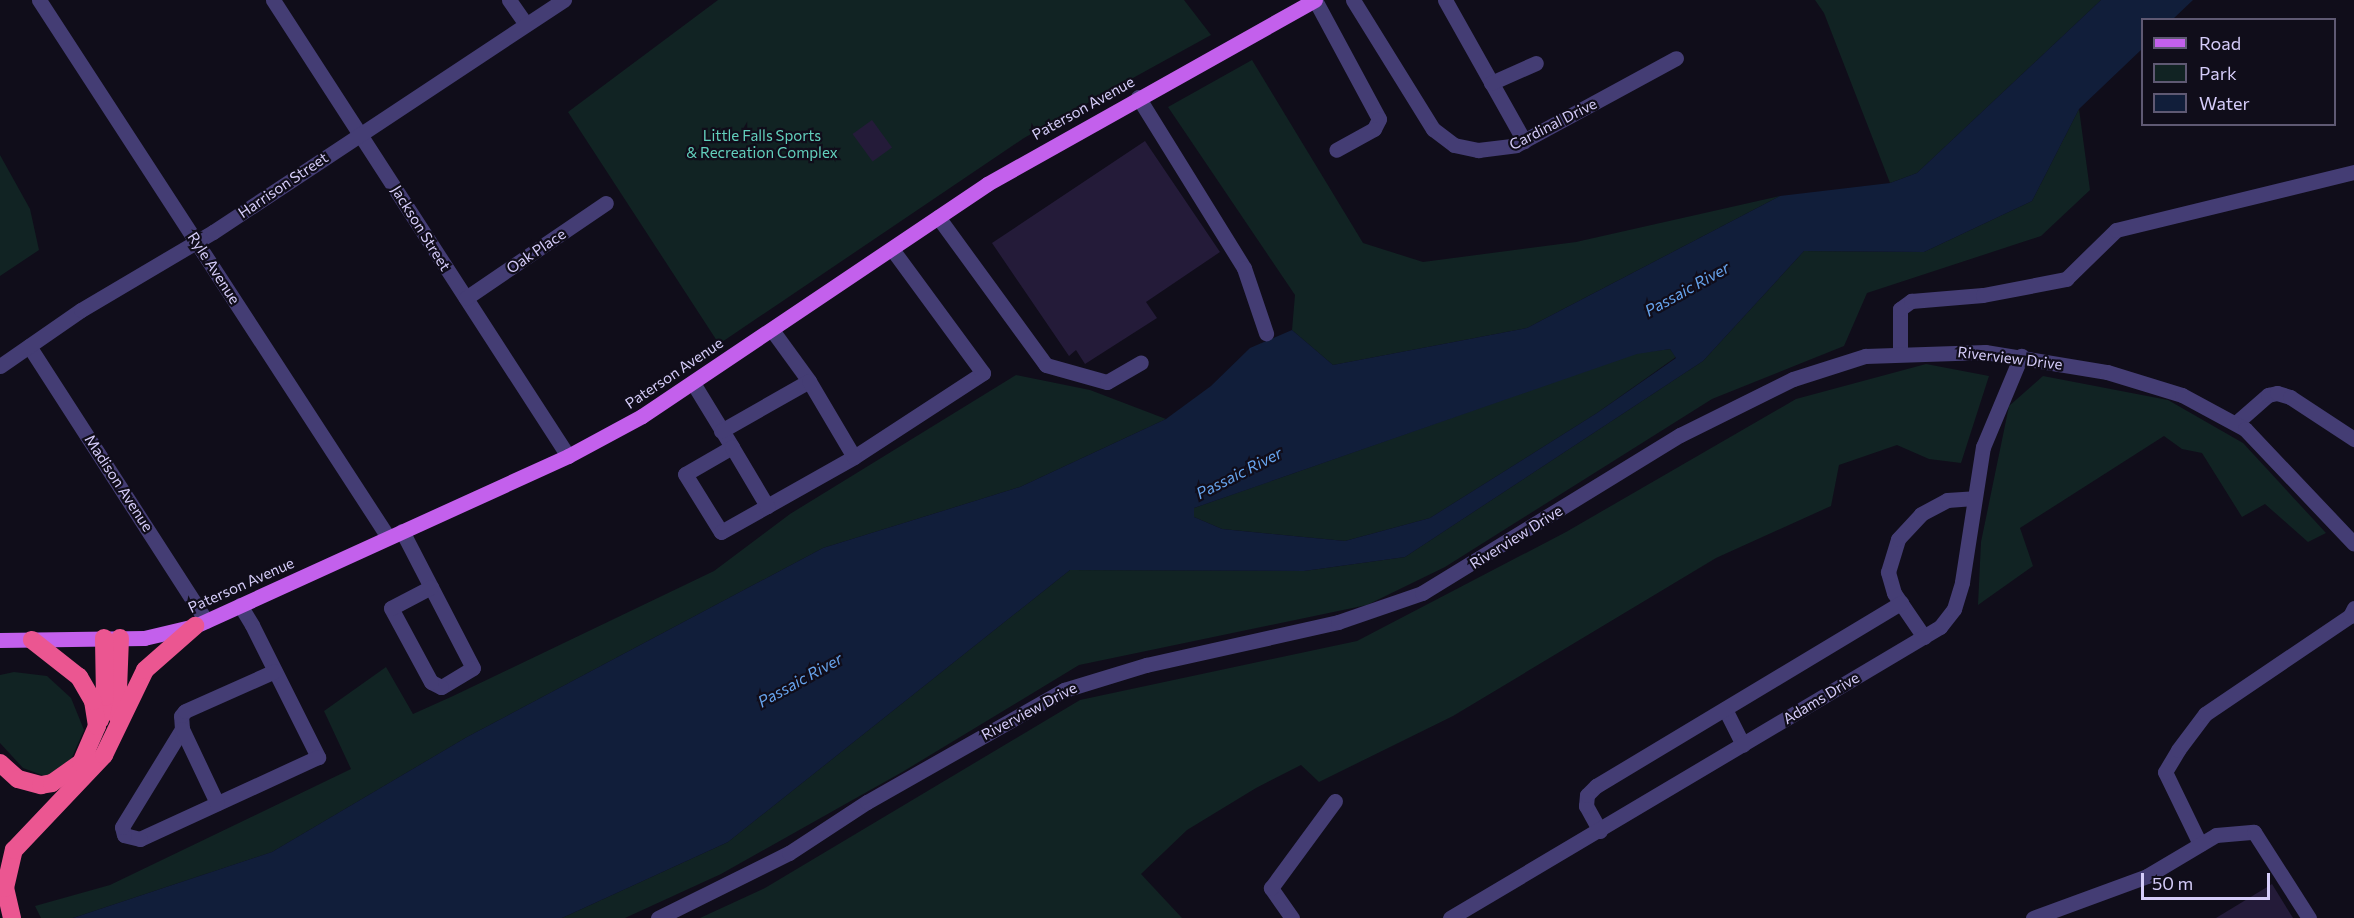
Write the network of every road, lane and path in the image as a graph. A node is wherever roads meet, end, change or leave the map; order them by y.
1 (39, 0) edge
2 (273, 0) edge
3 (509, 0) edge
4 (564, 0) edge
5 (1315, 0) edge
6 (1353, 0) edge
7 (1445, 0) edge
8 (526, 24) junction
9 (1676, 58) dead end
10 (1536, 63) dead end
11 (1491, 83) junction
12 (1138, 97) junction
13 (361, 134) junction
14 (1524, 141) junction
15 (1336, 150) dead end
16 (2354, 172) edge
17 (606, 203) dead end
18 (938, 217) junction
19 (196, 241) junction
20 (892, 249) junction
21 (466, 298) junction
22 (772, 330) junction
23 (1266, 333) dead end
24 (29, 346) junction
25 (1900, 352) junction
26 (2021, 356) junction
27 (1141, 362) dead end
28 (0, 366) edge
29 (809, 381) junction
30 (693, 383) junction
31 (2236, 423) junction
32 (721, 431) junction
33 (2354, 439) edge
34 (732, 447) junction
35 (568, 456) junction
36 (854, 457) junction
37 (1974, 498) junction
38 (767, 506) junction
39 (395, 534) junction
40 (2354, 544) edge
41 (431, 586) junction
42 (1901, 603) junction
43 (240, 605) junction
44 (2354, 608) edge
45 (200, 624) junction
46 (1924, 637) junction
47 (112, 638) junction
48 (0, 640) edge
49 (32, 640) junction
50 (275, 671) junction
51 (1725, 709) junction
52 (117, 723) junction
53 (98, 726) junction
54 (182, 729) junction
55 (1743, 745) junction
56 (0, 763) edge
57 (1335, 801) dead end
58 (217, 803) junction
59 (1600, 831) junction
60 (2200, 844) junction
61 (1453, 917) edge
62 (12, 918) edge
63 (658, 918) edge
64 (1292, 918) edge
65 (2033, 918) edge
66 (2309, 918) edge

1 - 19 street, Ryle Avenue
2 - 13 street, Jackson Street
3 - 8 street
4 - 8 street, Harrison Street
5 - 12 main road, Paterson Avenue
5 - 15 street
6 - 14 street, Cardinal Drive
7 - 11 street
8 - 13 street, Harrison Street
9 - 14 street, Cardinal Drive
10 - 11 street
11 - 14 street
12 - 18 main road, Paterson Avenue
12 - 23 street
13 - 19 street, Harrison Street
13 - 21 street, Jackson Street
16 - 25 street
17 - 21 street, Oak Place
18 - 20 main road, Paterson Avenue
18 - 27 street
19 - 24 street, Harrison Street
19 - 39 street, Ryle Avenue
20 - 22 main road, Paterson Avenue
20 - 36 street
21 - 35 street, Jackson Street
22 - 29 street
22 - 30 main road, Paterson Avenue
24 - 28 street, Harrison Street
24 - 45 street, Madison Avenue
25 - 26 street, Riverview Drive
25 - 63 street, Riverview Drive
26 - 31 street, Riverview Drive
26 - 37 street, Adams Drive
29 - 32 street
29 - 36 street
30 - 32 street
30 - 35 main road, Paterson Avenue
31 - 33 street
31 - 40 street, Riverview Drive
32 - 34 street
34 - 38 street
34 - 38 street
35 - 39 main road, Paterson Avenue
36 - 38 street
37 - 42 street
37 - 46 street, Adams Drive
39 - 41 street, Ryle Avenue
39 - 43 main road, Paterson Avenue
41 - 41 street, Ryle Avenue
42 - 46 street
42 - 51 street
43 - 45 main road, Paterson Avenue
43 - 50 street
44 - 60 street
45 - 47 main road, Paterson Avenue
45 - 52 highway
46 - 55 street, Adams Drive
47 - 49 main road, Paterson Avenue
47 - 52 highway
47 - 53 highway
48 - 49 main road, Paterson Avenue
49 - 53 highway
50 - 54 street
50 - 58 street
51 - 55 street
51 - 59 street
52 - 62 highway
53 - 56 highway
54 - 58 street
54 - 58 street
55 - 59 street, Adams Drive
57 - 64 street
59 - 61 street, Adams Drive
60 - 65 street
60 - 66 street

